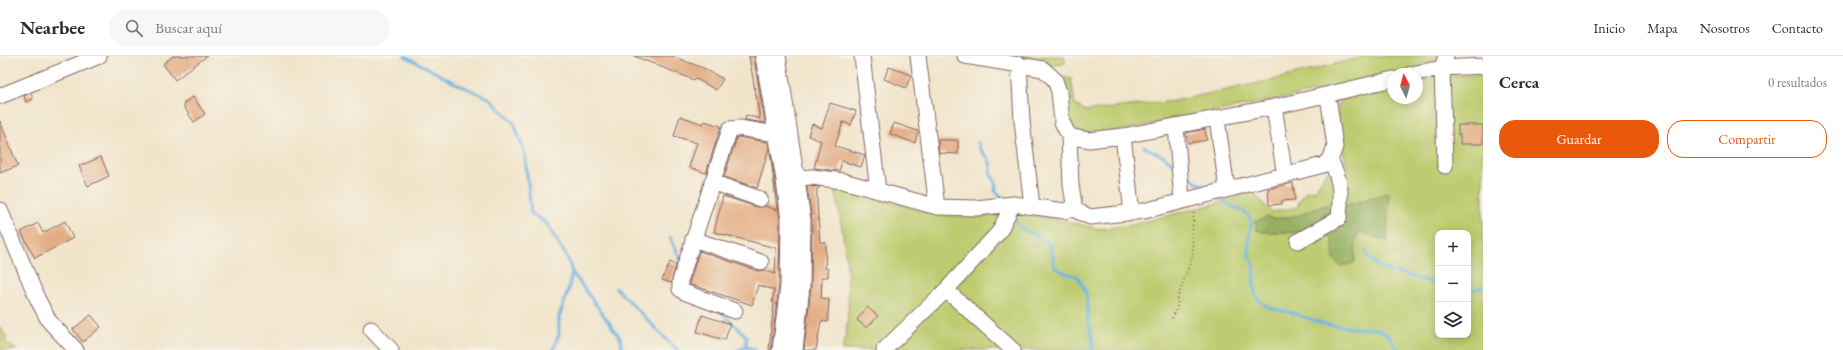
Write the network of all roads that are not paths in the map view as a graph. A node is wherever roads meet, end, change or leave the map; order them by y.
1 (99, 56) edge
2 (762, 56) edge
3 (778, 56) edge
4 (862, 56) edge
5 (918, 56) edge
6 (965, 56) edge
7 (1444, 62) edge
8 (1019, 64) junction
9 (1483, 66) edge
10 (1423, 70) edge
11 (1387, 80) edge
12 (1328, 95) junction
13 (0, 96) edge
14 (1274, 107) junction
15 (1217, 119) junction
16 (1176, 126) junction
17 (776, 134) junction
18 (1069, 136) junction
19 (1124, 136) junction
20 (1330, 160) junction
21 (1445, 166) dead end
22 (1285, 176) junction
23 (797, 178) junction
24 (712, 182) junction
25 (1227, 189) junction
26 (878, 191) junction
27 (760, 199) dead end
28 (1188, 199) junction
29 (1013, 204) junction
30 (1032, 206) junction
31 (937, 207) junction
32 (1073, 207) junction
33 (0, 210) edge
34 (1132, 213) junction
35 (693, 239) junction
36 (1298, 241) dead end
37 (761, 262) dead end
38 (946, 290) junction
39 (735, 311) dead end
40 (372, 328) dead end
41 (76, 350) edge
42 (391, 350) edge
43 (780, 350) edge
44 (794, 350) edge
45 (884, 350) edge
46 (1013, 350) edge

1 - 13 street
2 - 17 street
3 - 23 street
4 - 26 street
5 - 31 street
6 - 8 street
7 - 9 street
7 - 10 street
7 - 21 street
8 - 18 street
8 - 30 street
11 - 12 street
12 - 14 street
12 - 20 street
14 - 15 street
14 - 22 street
15 - 16 street
15 - 25 street
16 - 19 street
16 - 28 street
17 - 24 street
17 - 43 street
18 - 19 street
18 - 32 street
19 - 34 street
20 - 22 street
20 - 36 street
22 - 25 street
23 - 26 street
23 - 44 street
24 - 27 street
24 - 35 street
25 - 28 street
26 - 31 street
28 - 34 street
29 - 30 street
29 - 31 street
29 - 38 street
30 - 32 street
32 - 34 street
33 - 41 street
35 - 37 street
35 - 39 street
38 - 45 street
38 - 46 street
40 - 42 street

